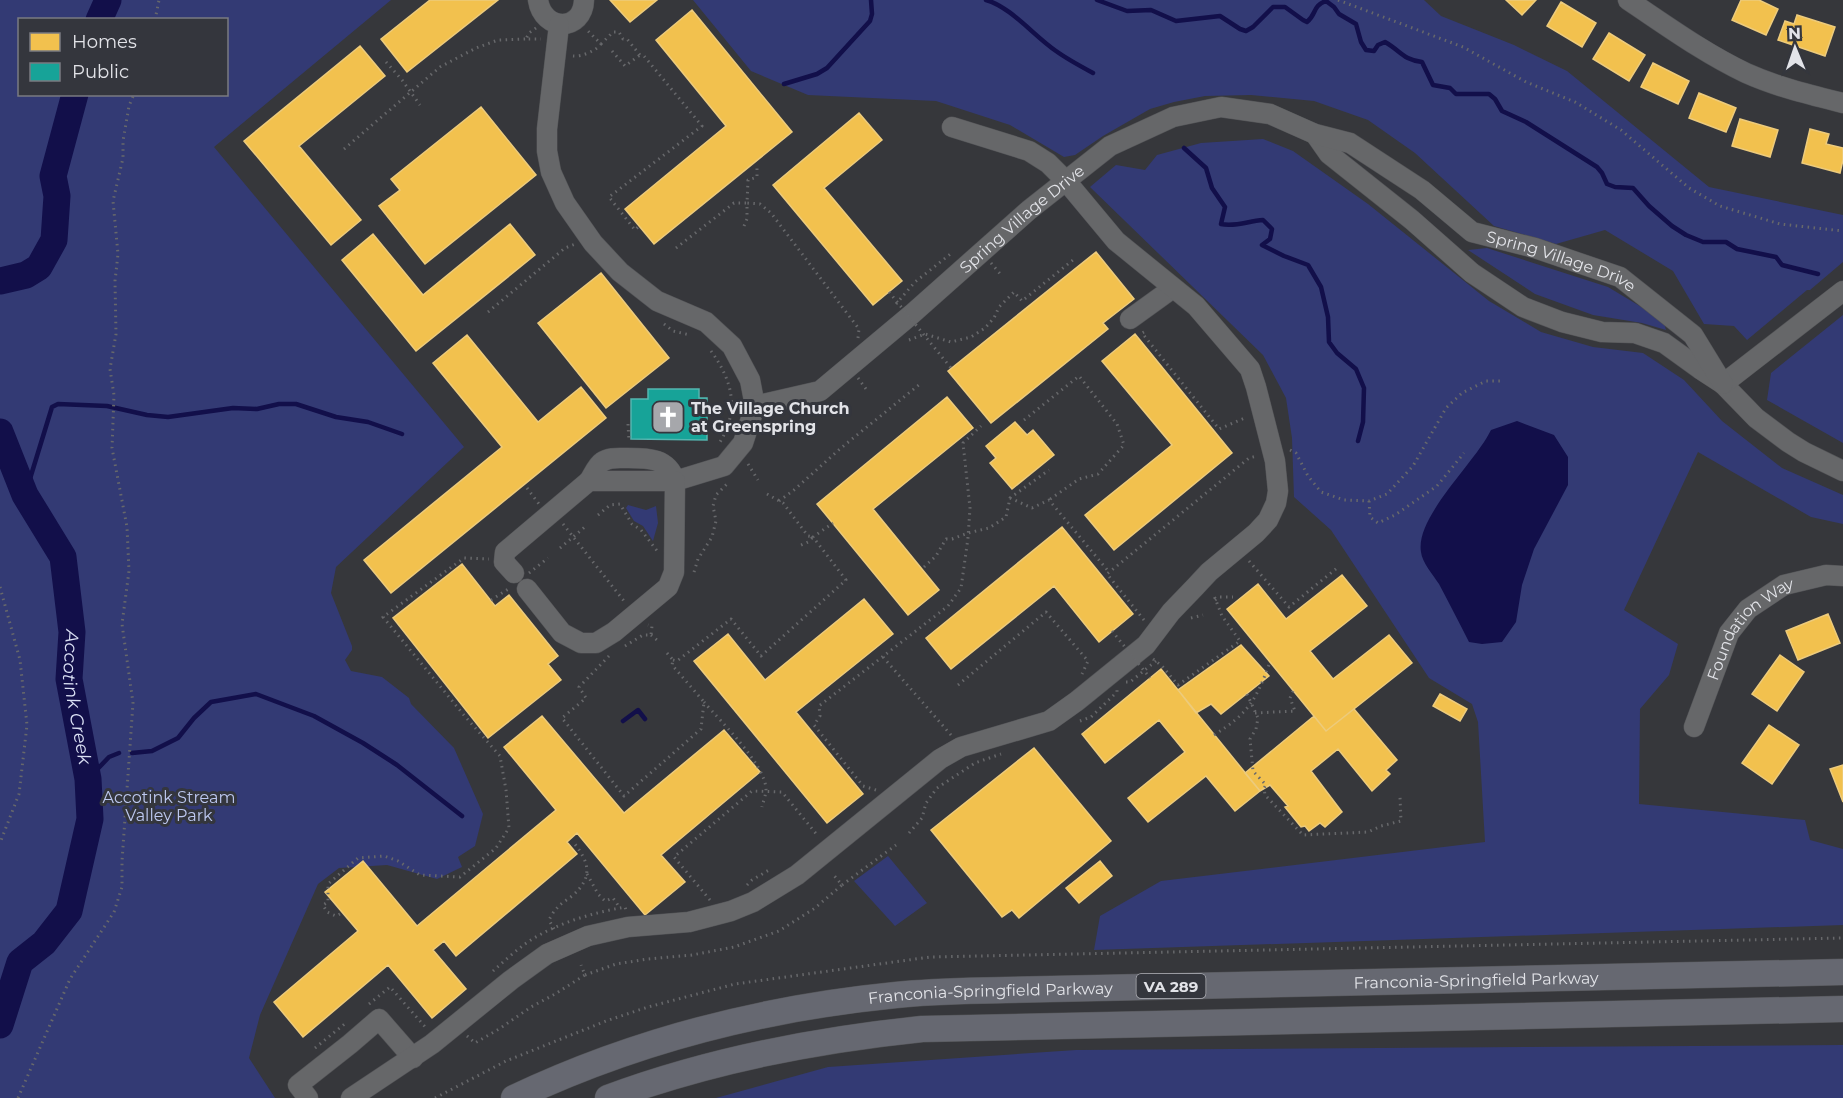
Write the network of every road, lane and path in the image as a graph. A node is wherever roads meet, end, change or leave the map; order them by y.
1 (159, 0) edge
2 (538, 0) edge
3 (584, 0) edge
4 (1338, 0) edge
5 (1628, 0) edge
6 (155, 18) edge
7 (536, 20) dead end
8 (584, 27) dead end
9 (554, 32) junction
10 (526, 39) junction
11 (601, 44) junction
12 (612, 51) dead end
13 (568, 55) dead end
14 (640, 55) junction
15 (386, 62) dead end
16 (410, 93) junction
17 (133, 96) edge
18 (1843, 103) edge
19 (420, 105) dead end
20 (952, 127) dead end
21 (1315, 134) junction
22 (344, 149) dead end
23 (757, 167) dead end
24 (1066, 181) junction
25 (747, 203) junction
26 (1457, 219) junction
27 (639, 226) dead end
28 (744, 226) dead end
29 (1843, 231) edge
30 (1437, 242) junction
31 (577, 243) dead end
32 (676, 248) dead end
33 (988, 259) dead end
34 (1073, 260) dead end
35 (1002, 276) dead end
36 (1173, 288) junction
37 (1843, 291) edge
38 (889, 292) dead end
39 (488, 312) dead end
40 (1130, 319) dead end
41 (1150, 326) dead end
42 (858, 339) dead end
43 (907, 341) dead end
44 (711, 351) dead end
45 (951, 368) dead end
46 (1504, 381) dead end
47 (920, 384) dead end
48 (1722, 384) junction
49 (755, 406) junction
50 (732, 413) dead end
51 (1253, 419) dead end
52 (1024, 420) dead end
53 (627, 424) dead end
54 (981, 426) dead end
55 (634, 441) dead end
56 (1283, 447) dead end
57 (1265, 453) dead end
58 (1464, 453) dead end
59 (748, 464) dead end
60 (1049, 470) dead end
61 (1843, 471) edge
62 (758, 480) dead end
63 (675, 481) junction
64 (728, 483) dead end
65 (527, 488) dead end
66 (767, 494) dead end
67 (1010, 498) junction
68 (1049, 500) junction
69 (779, 501) junction
70 (1369, 501) junction
71 (543, 510) dead end
72 (598, 515) dead end
73 (560, 520) dead end
74 (832, 523) dead end
75 (586, 526) dead end
76 (968, 533) junction
77 (574, 537) junction
78 (813, 537) junction
79 (798, 546) dead end
80 (560, 548) dead end
81 (500, 559) dead end
82 (660, 559) dead end
83 (1245, 559) dead end
84 (924, 567) dead end
85 (1337, 568) dead end
86 (694, 572) dead end
87 (1109, 572) junction
88 (514, 573) dead end
89 (1843, 576) edge
90 (0, 587) edge
91 (527, 589) dead end
92 (1233, 597) dead end
93 (626, 602) dead end
94 (1148, 624) dead end
95 (652, 627) dead end
96 (1112, 631) dead end
97 (651, 635) junction
98 (657, 640) dead end
99 (625, 646) dead end
100 (616, 652) dead end
101 (666, 653) dead end
102 (883, 657) junction
103 (1151, 657) dead end
104 (673, 660) junction
105 (1270, 662) dead end
106 (1150, 678) dead end
107 (1080, 679) dead end
108 (958, 685) dead end
109 (1293, 691) dead end
110 (1247, 694) dead end
111 (704, 702) junction
112 (1252, 705) junction
113 (1255, 712) junction
114 (1694, 727) dead end
115 (1215, 735) dead end
116 (954, 739) dead end
117 (1007, 752) dead end
118 (766, 791) junction
119 (880, 794) dead end
120 (1400, 796) dead end
121 (762, 807) dead end
122 (909, 833) dead end
123 (0, 843) edge
124 (574, 843) dead end
125 (813, 843) dead end
126 (896, 845) dead end
127 (832, 873) dead end
128 (587, 874) junction
129 (842, 885) junction
130 (711, 901) dead end
131 (620, 908) dead end
132 (340, 914) dead end
133 (581, 965) dead end
134 (1843, 972) edge
135 (489, 974) dead end
136 (585, 975) junction
137 (364, 1008) dead end
138 (1843, 1009) edge
139 (355, 1015) dead end
140 (333, 1024) dead end
141 (338, 1029) junction
142 (430, 1033) dead end
143 (464, 1033) dead end
144 (311, 1051) dead end
145 (413, 1058) junction
146 (18, 1098) edge
147 (308, 1098) edge
148 (351, 1098) edge
149 (514, 1098) edge
150 (608, 1098) edge

1 - 6 path
2 - 9 street
3 - 9 street
4 - 29 path
5 - 18 street
7 - 10 path
8 - 11 path
9 - 10 path
9 - 49 street
10 - 16 path
11 - 13 path
11 - 14 path
12 - 14 path
14 - 27 path
15 - 16 path
16 - 19 path
16 - 22 path
17 - 146 path
20 - 24 street
21 - 24 street, Spring Village Drive
21 - 26 street, Spring Village Drive
21 - 30 street, Spring Village Drive
23 - 25 path
24 - 36 street
24 - 49 street, Spring Village Drive
25 - 28 path
25 - 32 path
25 - 42 path
26 - 30 street
26 - 48 street, Spring Village Drive
30 - 48 street, Spring Village Drive
31 - 39 path
33 - 35 path
34 - 43 path
36 - 40 street
36 - 145 street
37 - 48 street
38 - 45 path, bridge
41 - 51 path
44 - 50 path
46 - 70 path
47 - 69 path
48 - 61 street, Spring Village Drive
49 - 63 street
52 - 68 path
53 - 55 path
54 - 76 path
56 - 70 path
57 - 87 path
58 - 70 path
59 - 62 path
60 - 67 path
63 - 88 street
63 - 91 street
64 - 86 path
65 - 71 path
66 - 69 path
67 - 68 path
67 - 76 path
68 - 87 path
69 - 78 path
72 - 82 path
73 - 77 path
74 - 78 path
75 - 77 path
76 - 84 path
76 - 102 path
77 - 80 path
77 - 93 path
78 - 79 path
78 - 104 path
81 - 132 path
83 - 85 path
87 - 94 path
89 - 114 street, Foundation Way
90 - 123 path
92 - 103 path
95 - 97 path
96 - 106 path, bridge
97 - 98 path
97 - 99 path
100 - 111 path
101 - 104 path
102 - 116 path
102 - 119 path
104 - 111 path
105 - 112 path
107 - 108 path
109 - 113 path
110 - 112 path
111 - 118 path
112 - 113 path
112 - 115 path
113 - 120 path
117 - 122 path
118 - 121 path
118 - 125 path
118 - 130 path
124 - 128 path
126 - 129 path
127 - 129 path
128 - 131 path
128 - 135 path
129 - 136 path
133 - 136 path
134 - 149 main road, Franconia-Springfield Parkway / VA 289
136 - 143 path
137 - 142 path
138 - 150 main road, Franconia-Springfield Parkway / VA 289
139 - 141 path
140 - 141 path
141 - 144 path
145 - 147 street
145 - 148 street

